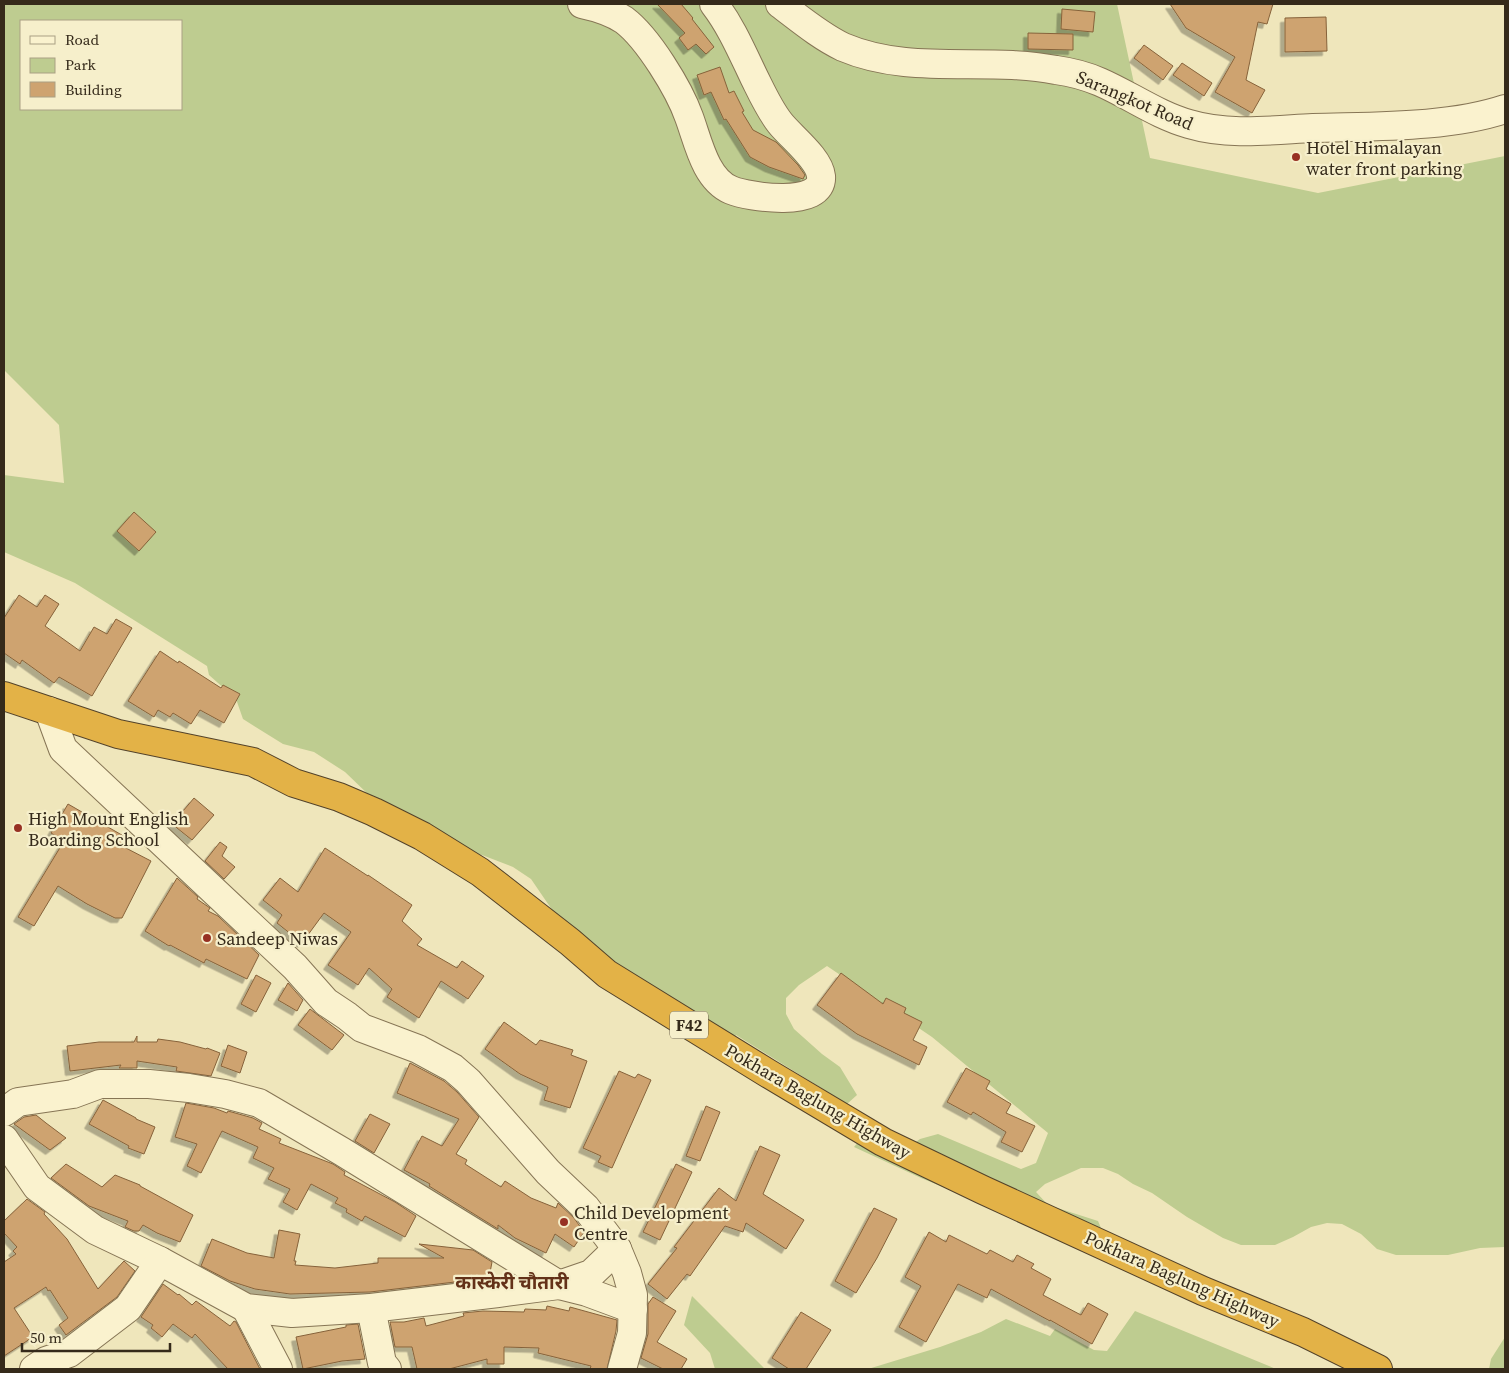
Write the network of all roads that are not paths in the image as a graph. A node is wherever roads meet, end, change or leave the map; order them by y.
1 (582, 4) edge
2 (714, 4) edge
3 (780, 4) edge
4 (1505, 109) edge
5 (4, 696) edge
6 (49, 711) junction
7 (4, 1112) edge
8 (4, 1139) edge
9 (617, 1249) junction
10 (160, 1261) junction
11 (559, 1284) junction
12 (246, 1308) junction
13 (371, 1308) junction
14 (633, 1309) junction
15 (34, 1369) edge
16 (278, 1369) edge
17 (387, 1369) edge
18 (622, 1369) edge
19 (1378, 1369) edge

1 - 2 street
3 - 4 street, Sarangkot Road
5 - 6 highway, Pokhara Baglung Highway / F42
6 - 9 street
6 - 19 highway, Pokhara Baglung Highway / F42
7 - 11 street
8 - 10 street
9 - 11 street
9 - 14 street
10 - 12 street
10 - 15 street
11 - 13 street
11 - 14 street
12 - 13 street
12 - 16 street
13 - 17 street
14 - 18 street

